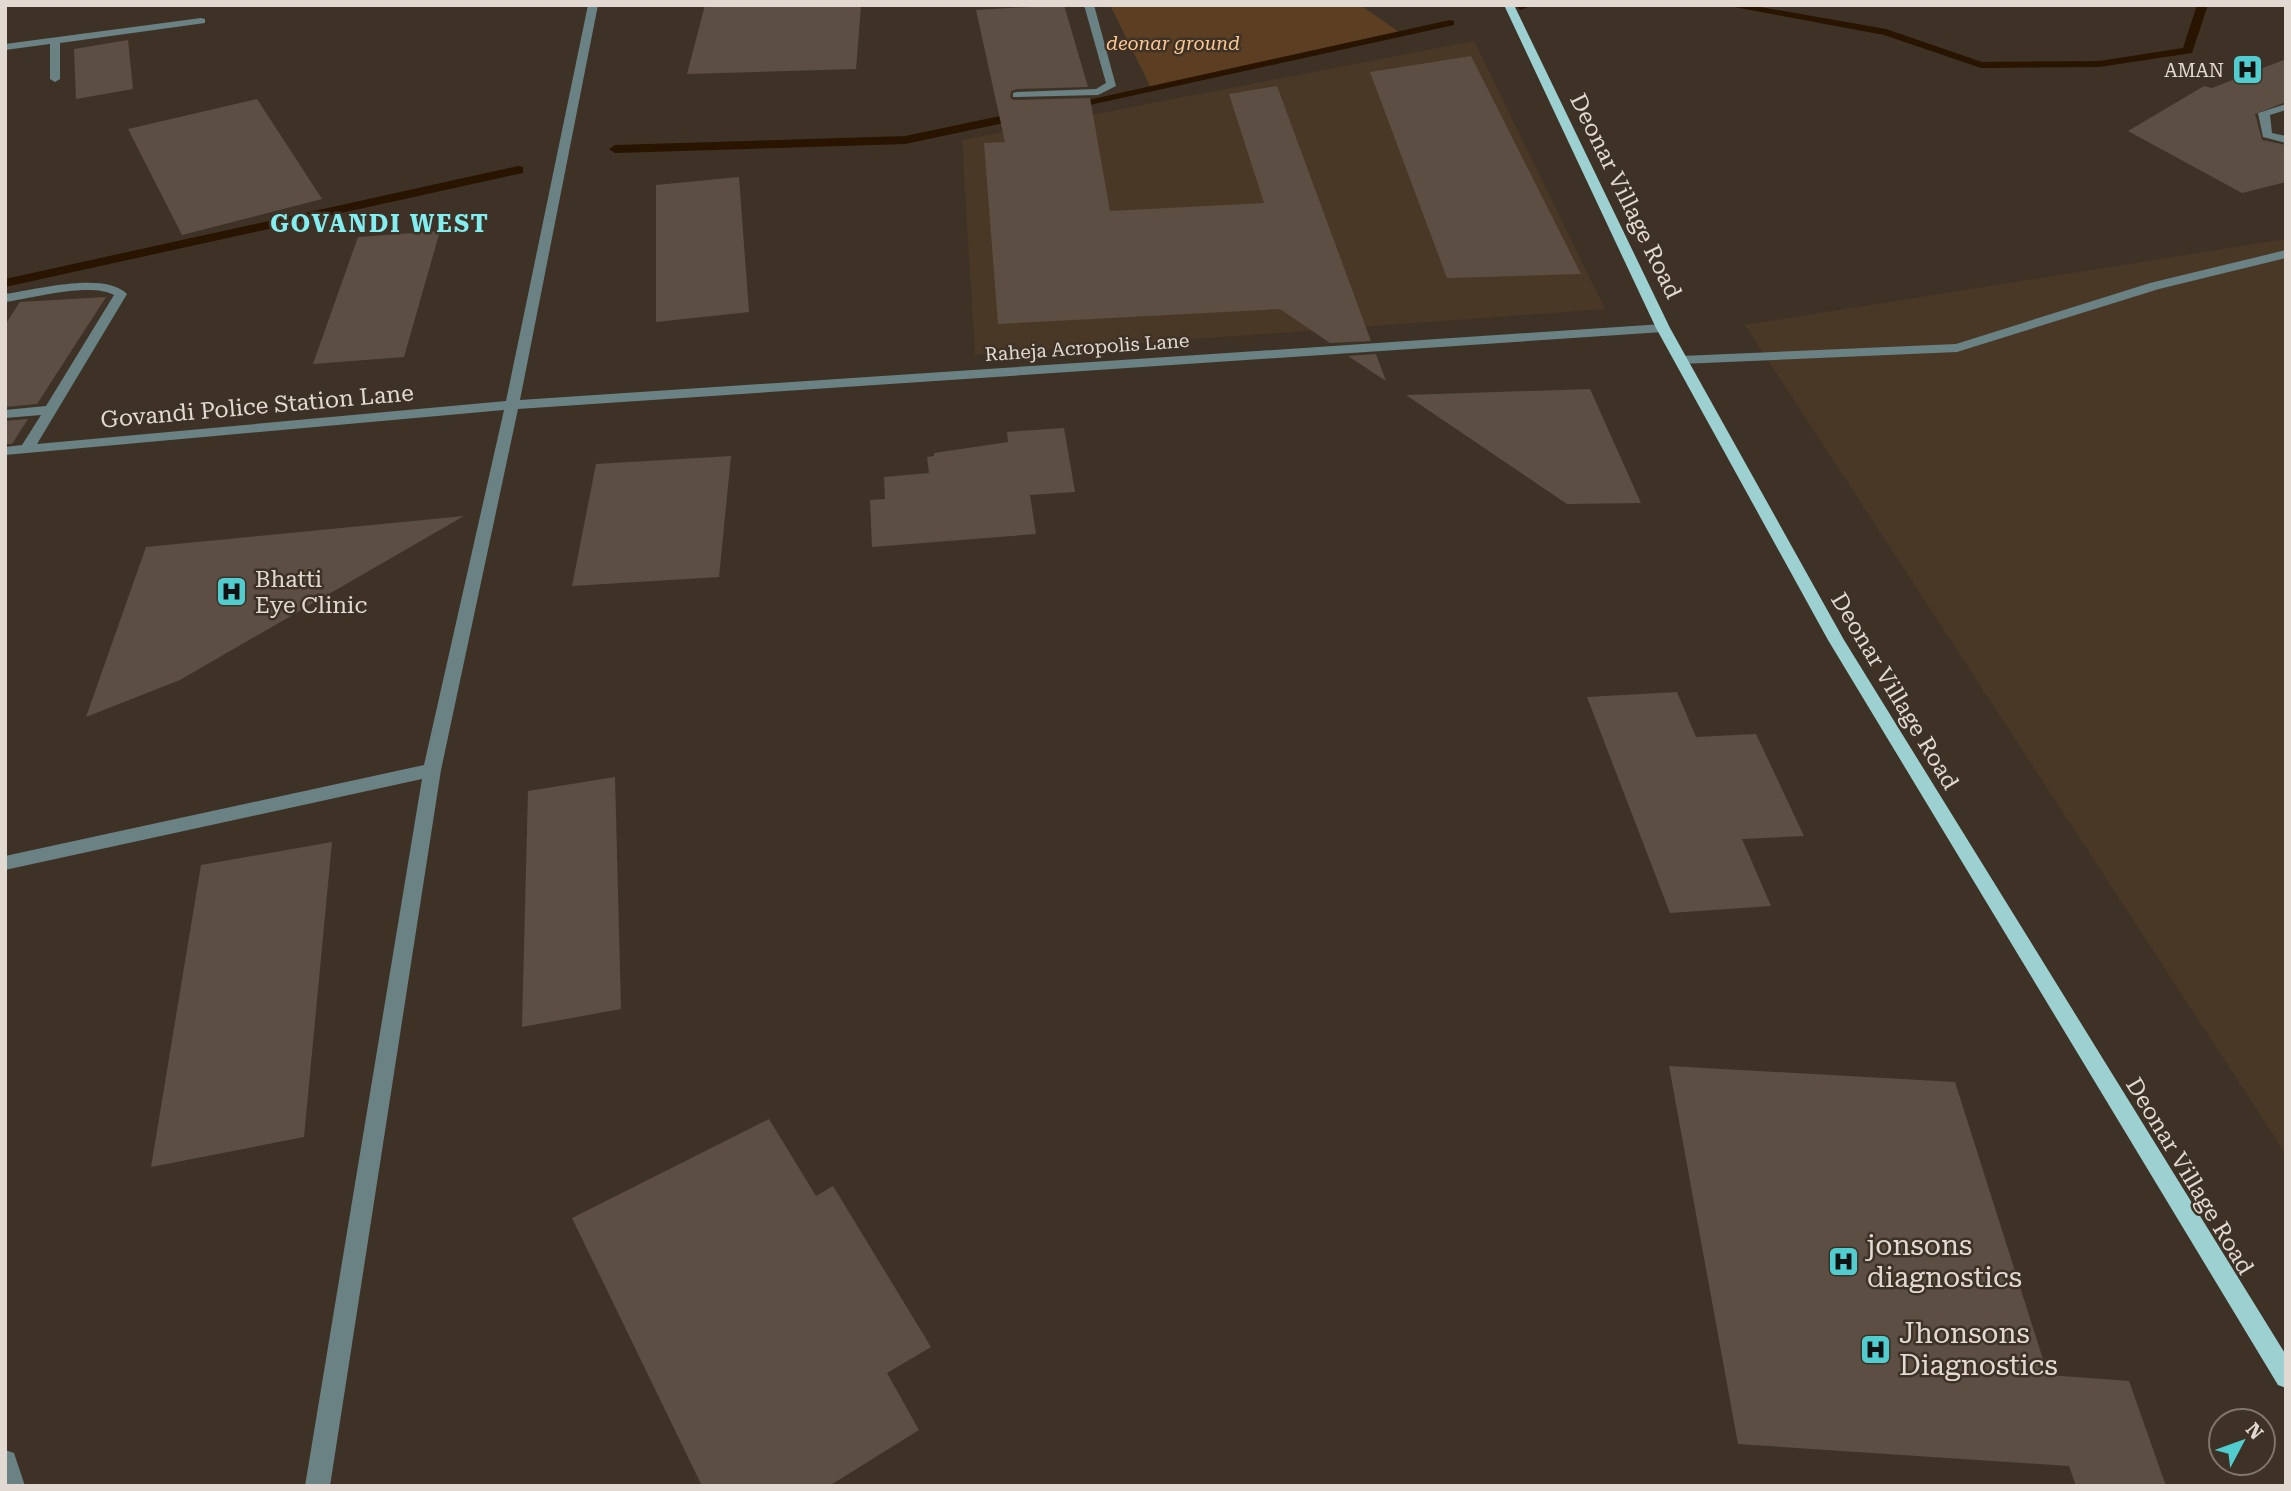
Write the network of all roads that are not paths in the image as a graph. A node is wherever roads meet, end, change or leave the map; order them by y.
1 (593, 5) edge
2 (1089, 5) edge
3 (1510, 5) edge
4 (201, 20) dead end
5 (55, 40) junction
6 (5, 47) edge
7 (55, 79) dead end
8 (1017, 95) dead end
9 (2286, 107) edge
10 (2286, 140) edge
11 (2286, 254) edge
12 (5, 298) edge
13 (1663, 328) junction
14 (1681, 359) junction
15 (512, 405) junction
16 (50, 411) junction
17 (5, 414) edge
18 (27, 449) junction
19 (5, 451) edge
20 (432, 769) junction
21 (5, 863) edge
22 (2286, 1377) edge
23 (5, 1462) edge
24 (13, 1486) edge
25 (317, 1486) edge

1 - 15 street
2 - 8 street
3 - 13 main road, Deonar Village Road
4 - 5 street
5 - 6 street
5 - 7 street
9 - 10 street
11 - 14 street
12 - 16 street
13 - 14 main road, Deonar Village Road
13 - 15 street, Raheja Acropolis Lane
14 - 22 main road, Deonar Village Road
15 - 18 street, Govandi Police Station Lane
15 - 20 street
16 - 17 street
16 - 18 street
18 - 19 street, Govandi Police Station Lane
20 - 21 street
20 - 25 street
23 - 24 street

